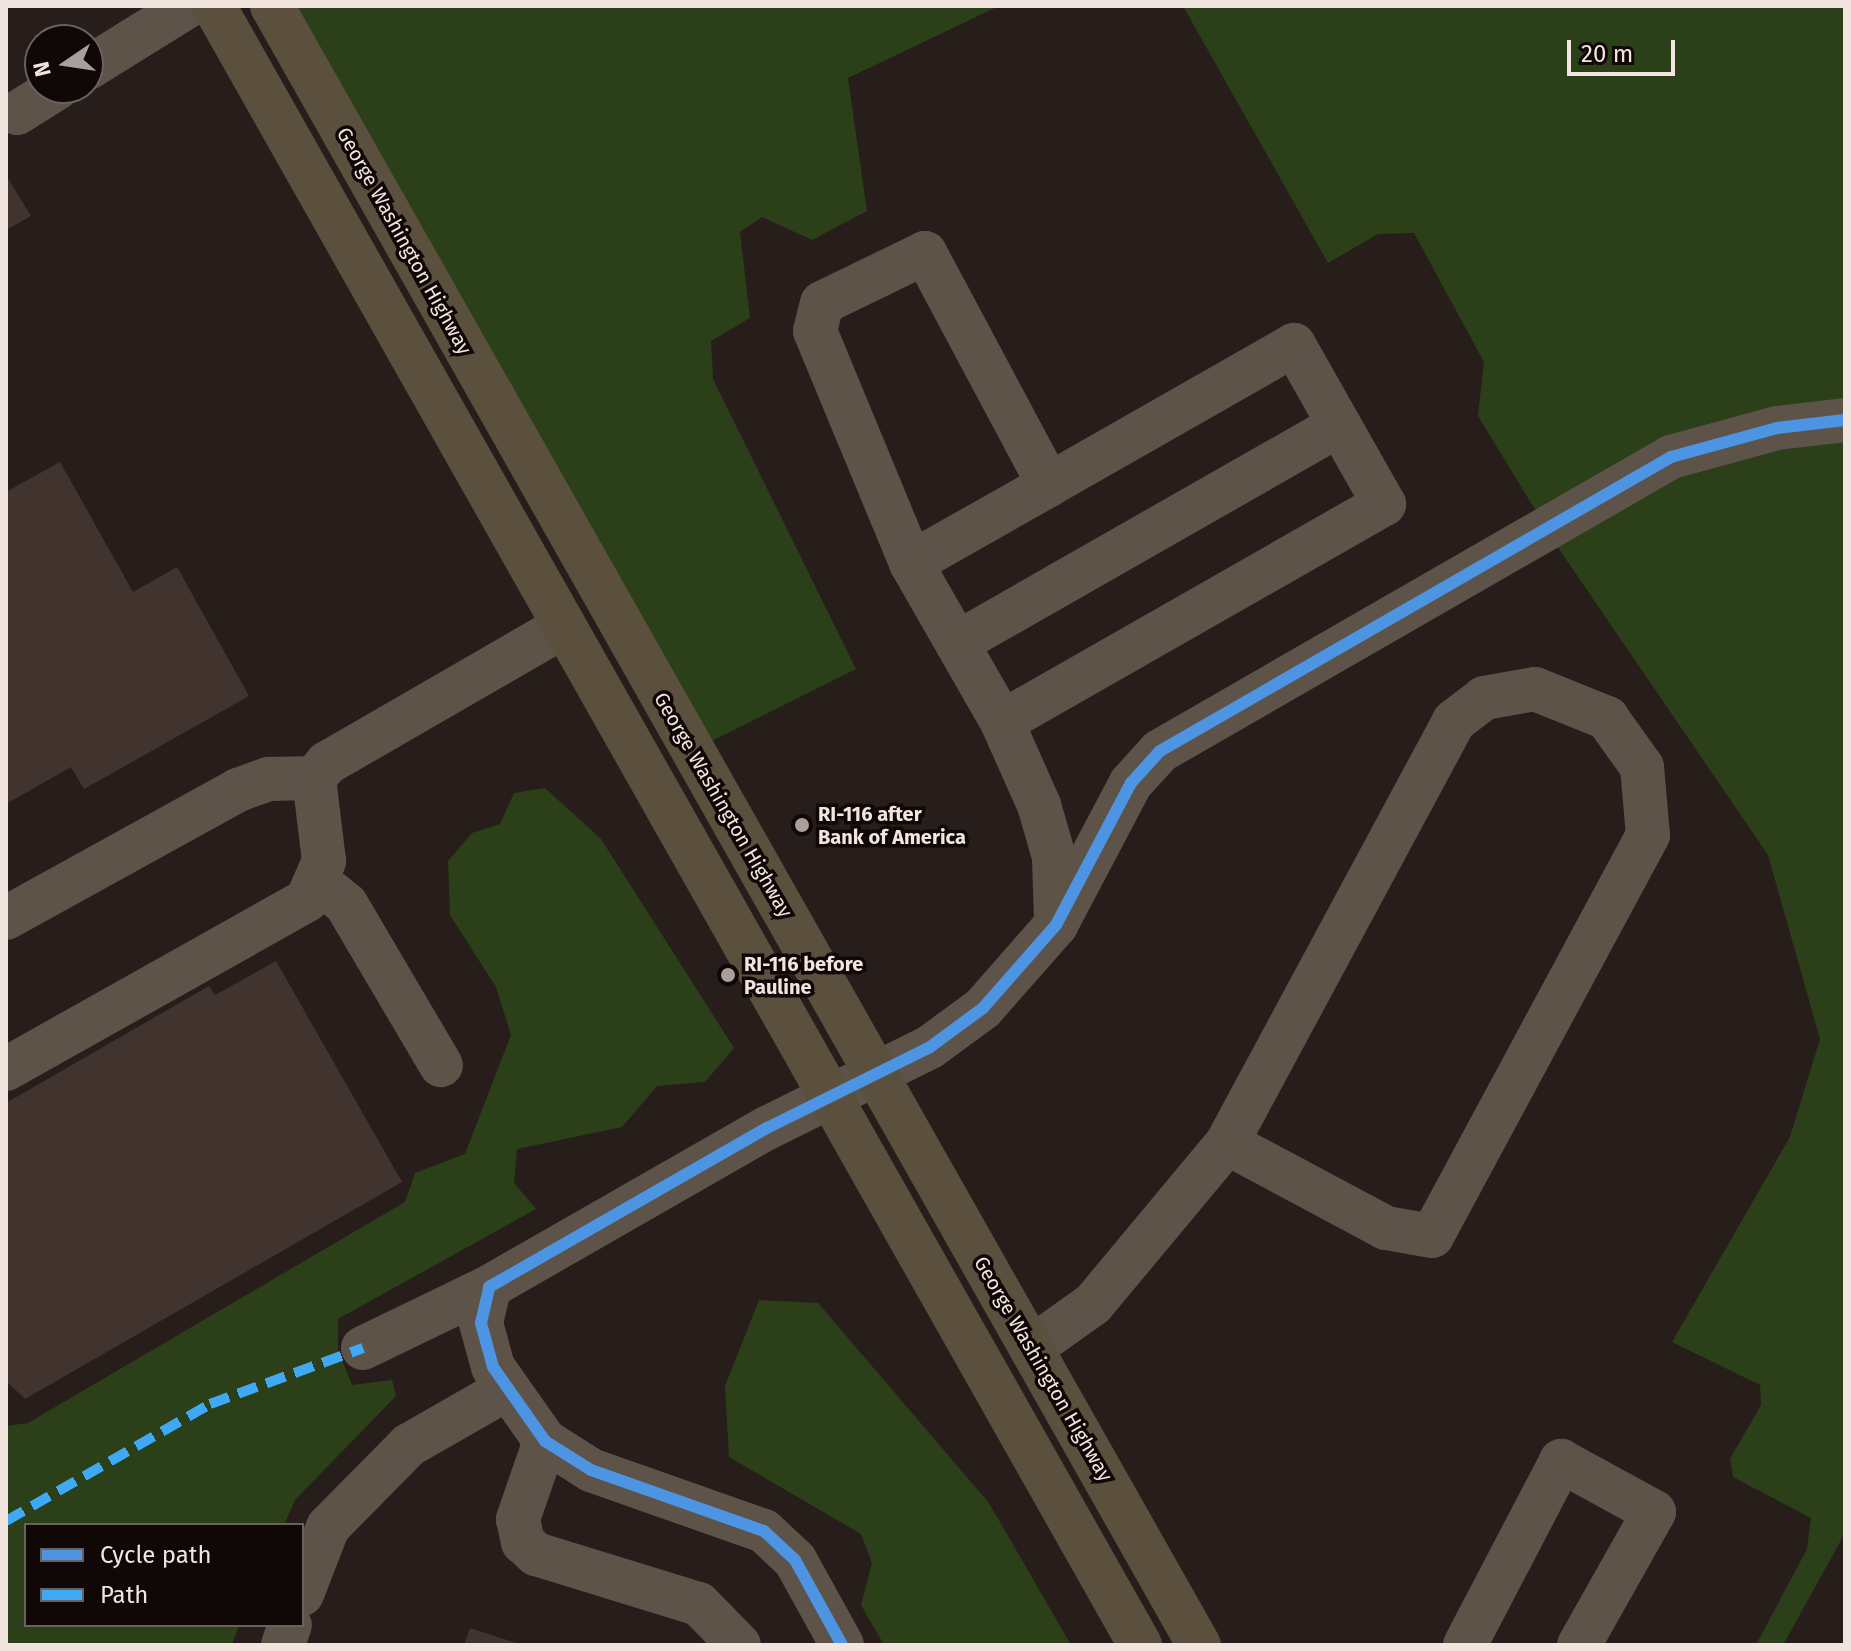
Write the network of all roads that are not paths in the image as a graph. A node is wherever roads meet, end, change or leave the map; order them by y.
1 (188, 6) edge
2 (214, 6) edge
3 (272, 6) edge
4 (104, 58) edge
5 (31, 104) edge
6 (17, 113) dead end
7 (1845, 420) edge
8 (1339, 425) junction
9 (1049, 485) junction
10 (911, 563) junction
11 (608, 601) junction
12 (564, 626) junction
13 (957, 643) junction
14 (1002, 722) junction
15 (314, 778) junction
16 (320, 883) junction
17 (6, 918) edge
18 (1056, 925) junction
19 (441, 1065) dead end
20 (6, 1069) edge
21 (876, 1074) junction
22 (830, 1096) junction
23 (1227, 1143) junction
24 (489, 1287) junction
25 (363, 1348) dead end
26 (1031, 1348) junction
27 (505, 1390) junction
28 (545, 1441) junction
29 (304, 1589) edge
30 (739, 1645) edge
31 (842, 1645) edge
32 (1140, 1645) edge
33 (1199, 1645) edge
34 (1465, 1645) edge
35 (1579, 1645) edge

1 - 4 street
2 - 12 main road
3 - 11 main road, George Washington Highway
5 - 6 street
7 - 18 street
8 - 9 street
8 - 13 street
8 - 14 street
9 - 10 street
9 - 10 street
10 - 13 street
11 - 12 main road
11 - 21 main road, George Washington Highway
12 - 15 street
12 - 22 main road
13 - 14 street
14 - 18 street
15 - 16 street
15 - 17 street
16 - 19 street
16 - 20 street
18 - 21 street
21 - 22 street
21 - 26 main road, George Washington Highway
22 - 24 street
22 - 32 main road
23 - 23 street
23 - 26 street
24 - 25 street
24 - 27 street
26 - 33 main road, George Washington Highway
27 - 28 street
27 - 29 street
28 - 30 street
28 - 31 street
34 - 35 street

